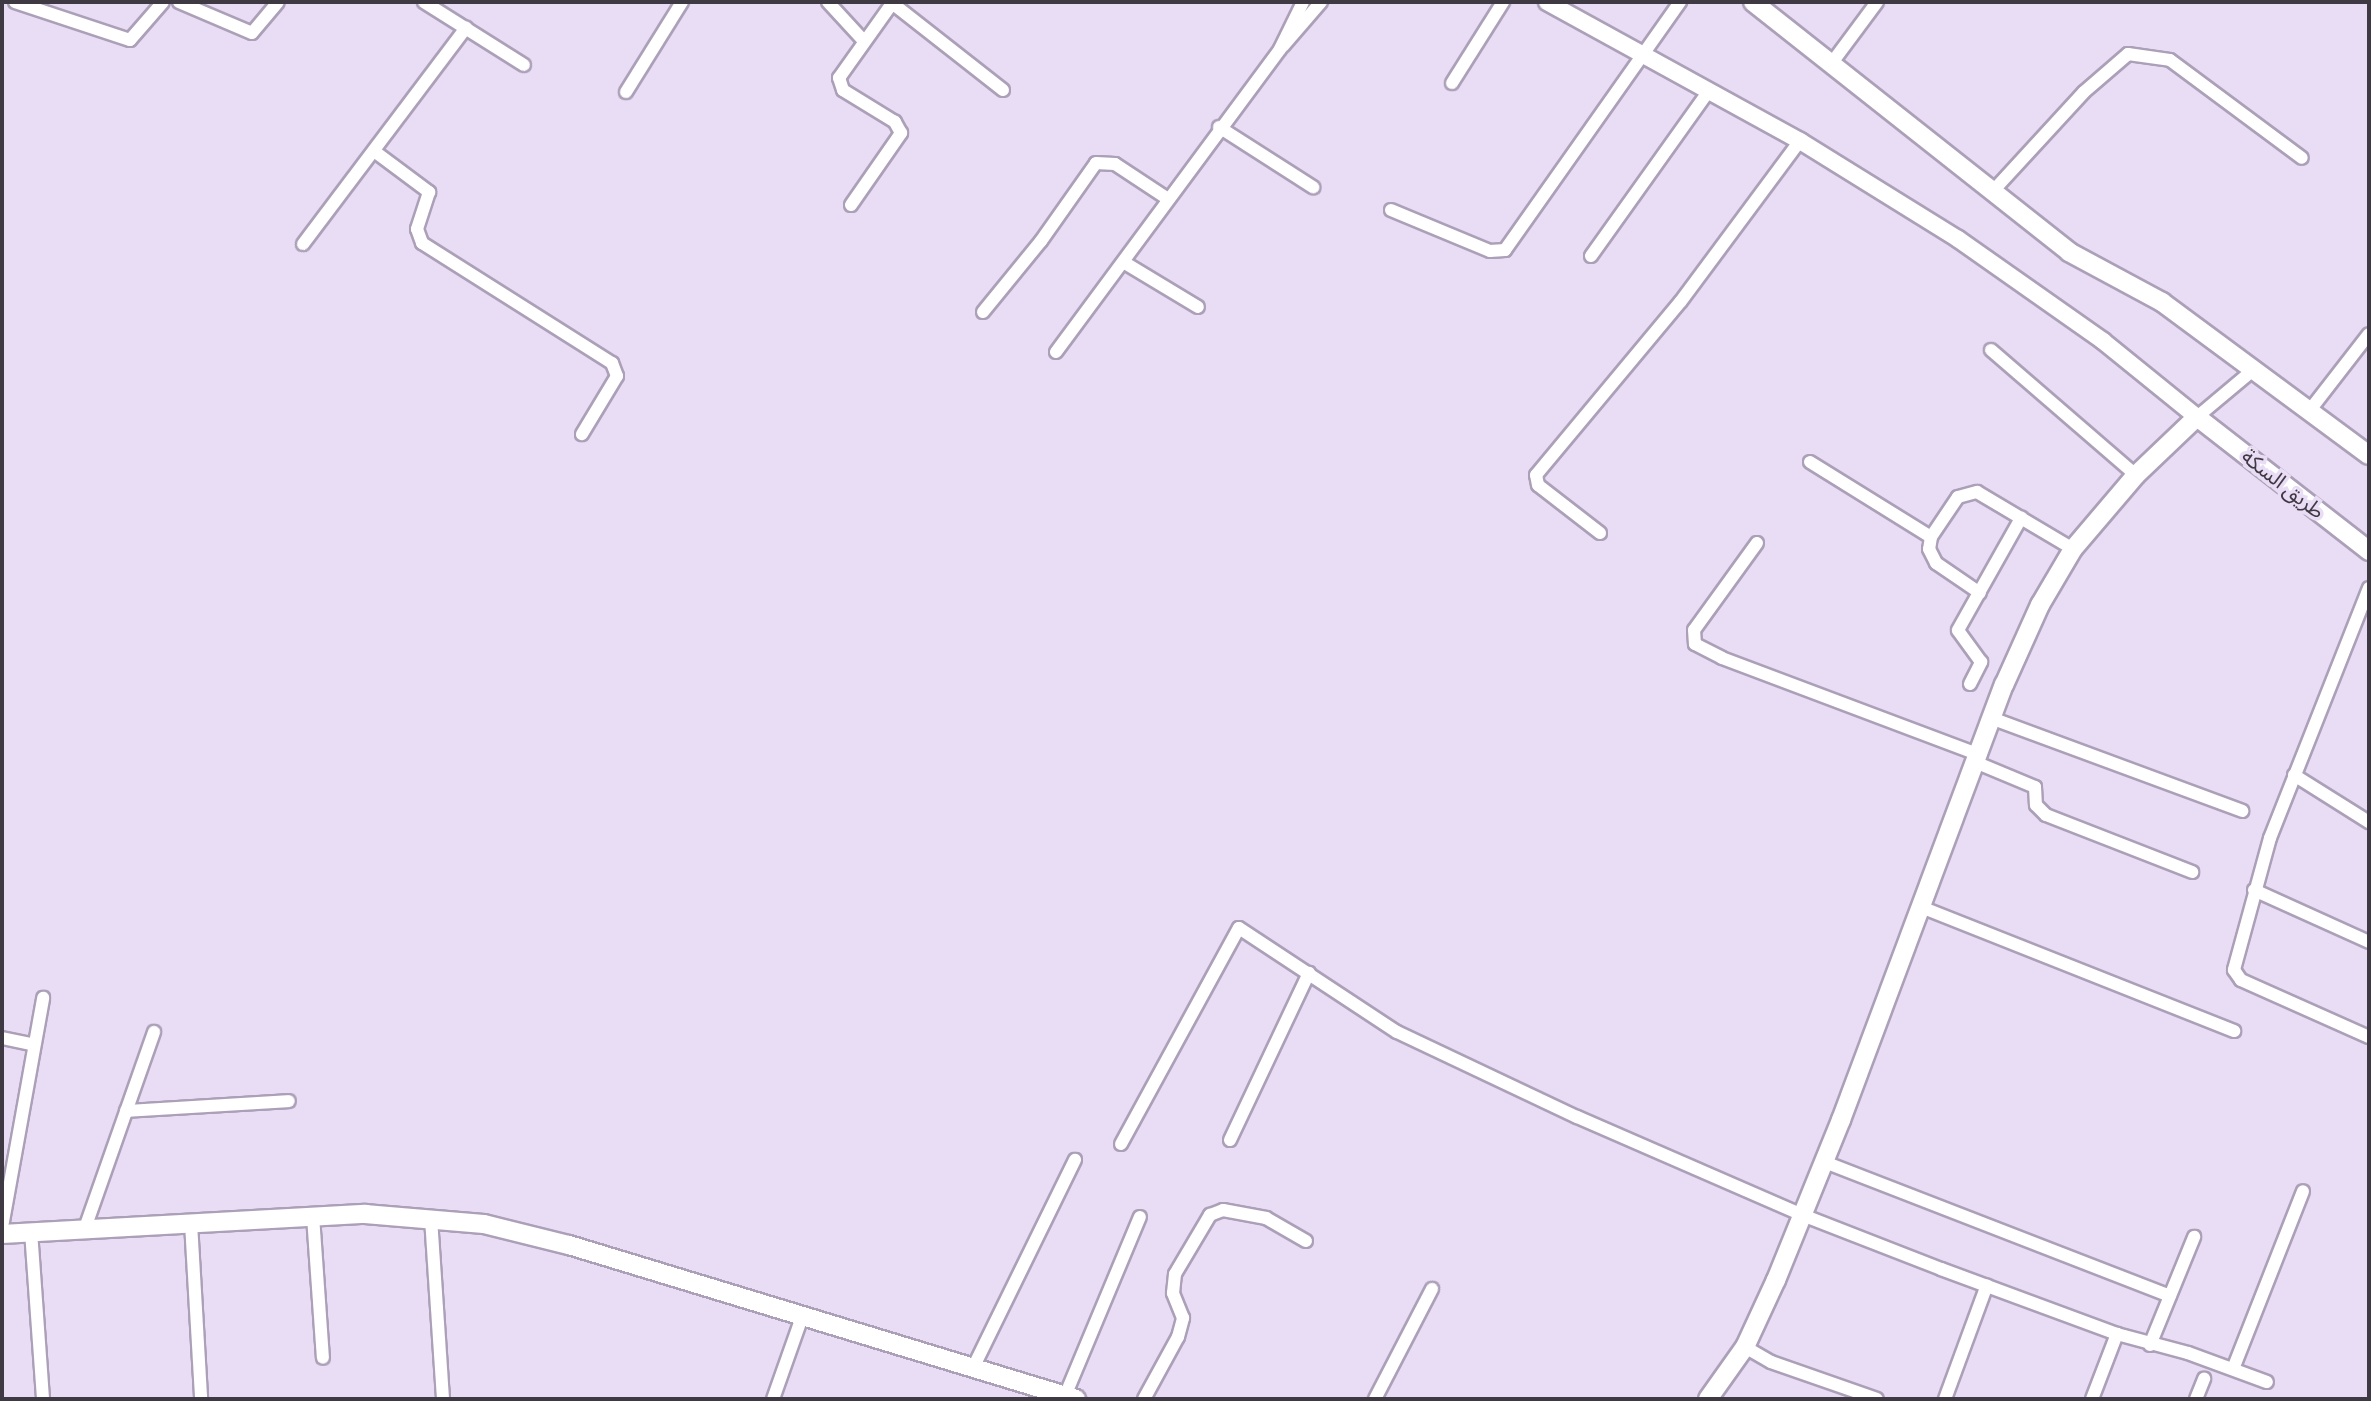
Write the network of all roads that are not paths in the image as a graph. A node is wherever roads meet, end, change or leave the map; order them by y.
1 (15, 2) edge
2 (163, 2) edge
3 (179, 2) edge
4 (278, 2) edge
5 (424, 2) edge
6 (682, 2) edge
7 (828, 2) edge
8 (892, 2) edge
9 (1303, 2) edge
10 (1321, 2) edge
11 (1503, 2) edge
12 (1547, 2) edge
13 (1680, 2) edge
14 (1753, 2) edge
15 (1877, 2) edge
16 (466, 28) junction
17 (863, 40) junction
18 (1280, 49) junction
19 (1641, 54) junction
20 (1830, 64) junction
21 (524, 65) dead end
22 (1452, 83) dead end
23 (1003, 90) dead end
24 (626, 92) dead end
25 (1708, 92) junction
26 (1219, 127) junction
27 (1800, 141) junction
28 (374, 151) junction
29 (2302, 158) dead end
30 (1313, 187) dead end
31 (1993, 191) junction
32 (1168, 199) junction
33 (851, 205) dead end
34 (1391, 210) dead end
35 (303, 244) dead end
36 (1591, 256) dead end
37 (1125, 263) junction
38 (1198, 307) dead end
39 (983, 312) dead end
40 (2369, 334) edge
41 (1991, 350) dead end
42 (1056, 352) dead end
43 (2253, 370) junction
44 (2310, 410) junction
45 (2197, 417) junction
46 (582, 434) dead end
47 (2369, 455) edge
48 (1810, 462) dead end
49 (2136, 475) junction
50 (2021, 518) junction
51 (1600, 533) dead end
52 (1931, 537) junction
53 (1757, 543) dead end
54 (2073, 550) junction
55 (2369, 551) edge
56 (2369, 588) edge
57 (1980, 593) junction
58 (1970, 684) dead end
59 (1992, 718) junction
60 (1976, 758) junction
61 (2294, 775) junction
62 (2242, 811) dead end
63 (2369, 822) edge
64 (2192, 872) dead end
65 (2254, 890) junction
66 (1921, 907) junction
67 (2369, 942) edge
68 (1309, 973) junction
69 (43, 998) dead end
70 (2234, 1031) dead end
71 (154, 1032) dead end
72 (2369, 1037) edge
73 (2, 1038) edge
74 (31, 1044) junction
75 (289, 1101) dead end
76 (127, 1111) junction
77 (1230, 1140) dead end
78 (1121, 1144) dead end
79 (1075, 1160) dead end
80 (1822, 1161) junction
81 (2303, 1191) dead end
82 (1800, 1214) junction
83 (313, 1216) junction
84 (431, 1217) junction
85 (1140, 1217) dead end
86 (191, 1223) junction
87 (2, 1227) edge
88 (85, 1228) junction
89 (31, 1231) junction
90 (2, 1234) edge
91 (2193, 1237) dead end
92 (1306, 1241) dead end
93 (1987, 1285) junction
94 (1432, 1289) dead end
95 (2169, 1296) junction
96 (802, 1317) junction
97 (2117, 1334) junction
98 (2151, 1345) junction
99 (1745, 1347) junction
100 (323, 1358) dead end
101 (973, 1368) junction
102 (2233, 1369) junction
103 (2204, 1379) dead end
104 (2267, 1382) dead end
105 (1070, 1398) edge
106 (43, 1399) edge
107 (201, 1399) edge
108 (443, 1399) edge
109 (773, 1399) edge
110 (1144, 1399) edge
111 (1375, 1399) edge
112 (1708, 1399) edge
113 (1877, 1399) edge
114 (1945, 1399) edge
115 (2092, 1399) edge
116 (2196, 1399) edge

1 - 2 street
3 - 4 street
5 - 16 street
6 - 24 street
7 - 17 street
8 - 17 street
8 - 23 street
9 - 18 street
10 - 18 street
11 - 22 street
12 - 19 street
13 - 19 street
14 - 20 main road
15 - 20 street
16 - 21 street
16 - 28 street
17 - 33 street
18 - 26 street
19 - 25 street
19 - 34 street
20 - 31 main road
25 - 27 street
25 - 36 street
26 - 30 street
26 - 32 street
27 - 45 street
27 - 51 street
28 - 35 street
28 - 46 street
29 - 31 street
31 - 43 main road
32 - 37 street
32 - 39 street
37 - 38 street
37 - 42 street
40 - 44 street
41 - 49 street
43 - 44 main road
43 - 45 street
44 - 47 main road
45 - 49 main road
45 - 55 main road, طريق السكة
48 - 52 street
49 - 54 main road
50 - 52 street
50 - 54 street
50 - 57 street
52 - 57 street
53 - 60 street
54 - 59 main road
56 - 61 street
57 - 58 street
59 - 60 main road
59 - 62 street
60 - 64 street
60 - 66 main road
61 - 63 street
61 - 65 street
65 - 67 street
65 - 72 street
66 - 70 street
66 - 80 main road
68 - 77 street
68 - 78 street
68 - 82 street
69 - 74 street
71 - 76 street
73 - 74 street
74 - 87 street
75 - 76 street
76 - 88 street
79 - 101 street
80 - 82 main road
80 - 95 street
81 - 102 street
82 - 93 street
82 - 99 main road
83 - 84 main road
83 - 86 main road
83 - 100 street
84 - 96 main road
84 - 108 street
85 - 105 street
86 - 88 main road
86 - 107 street
88 - 89 main road
89 - 90 main road
89 - 106 street
91 - 95 street
92 - 110 street
93 - 97 street
93 - 114 street
94 - 111 street
95 - 98 street
96 - 101 main road
96 - 109 street
97 - 98 street
97 - 115 street
98 - 102 street
99 - 112 main road
99 - 113 street
101 - 105 main road
102 - 104 street
103 - 116 street

